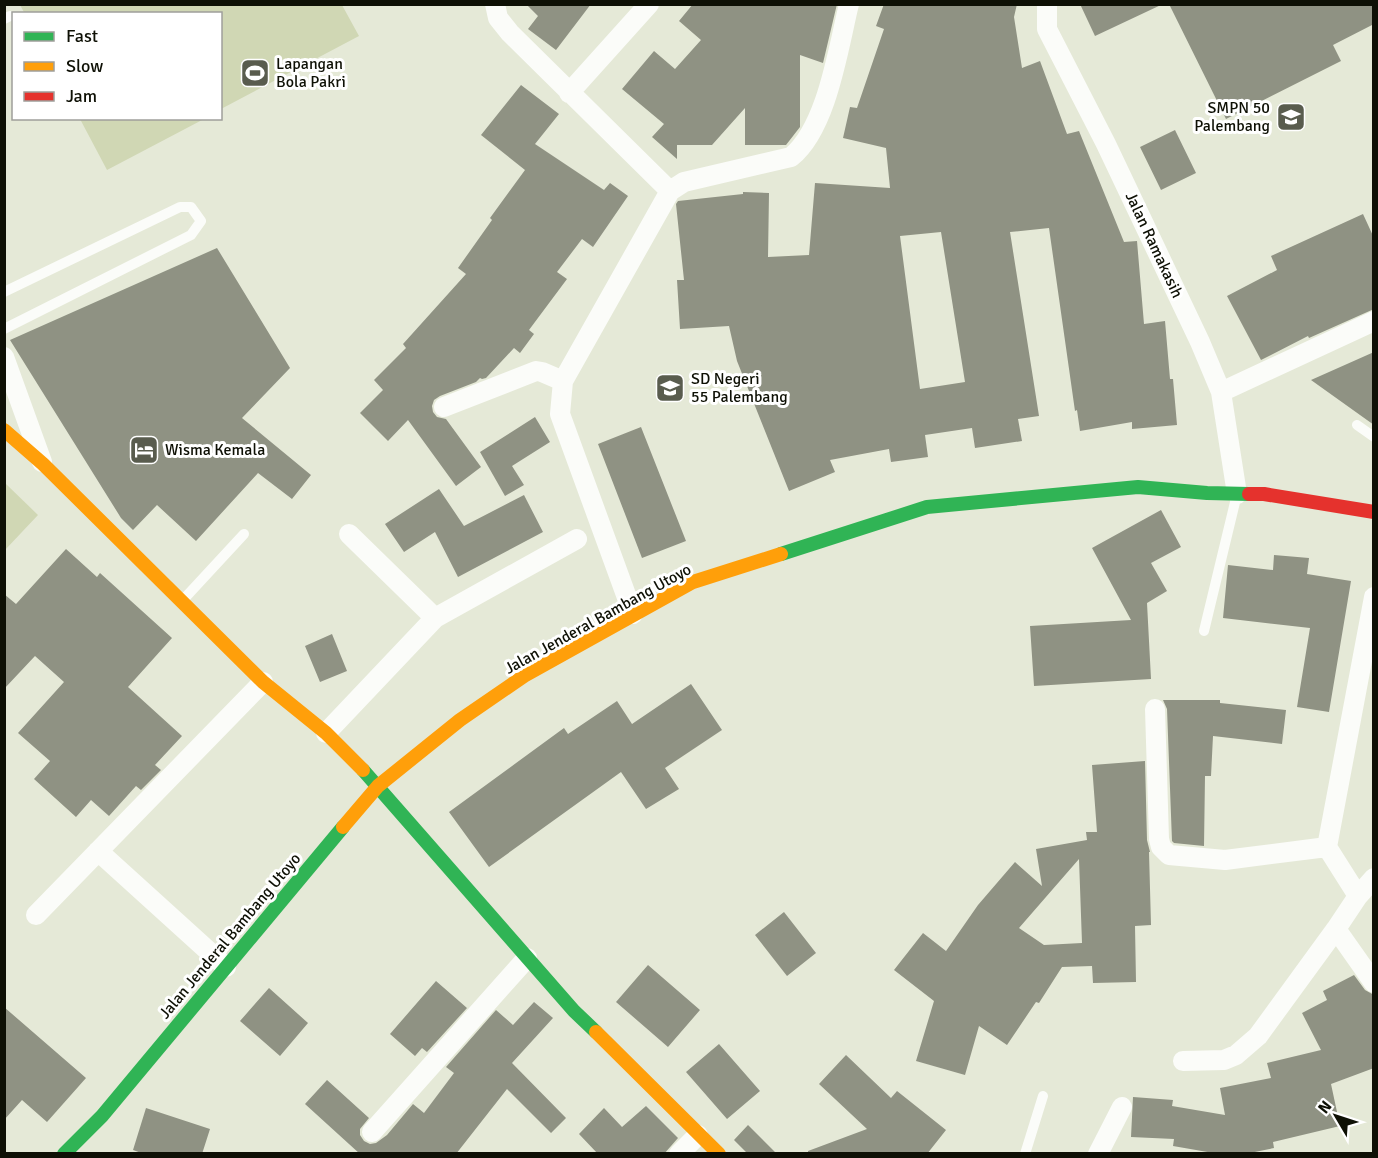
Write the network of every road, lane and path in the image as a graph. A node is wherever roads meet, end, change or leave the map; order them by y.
1 (495, 4) edge
2 (649, 4) edge
3 (849, 4) edge
4 (1047, 4) edge
5 (569, 93) junction
6 (670, 191) junction
7 (4, 292) edge
8 (1374, 321) edge
9 (4, 329) edge
10 (4, 357) edge
11 (563, 381) junction
12 (1221, 392) junction
13 (444, 407) dead end
14 (1357, 425) dead end
15 (4, 429) edge
16 (1374, 437) edge
17 (43, 464) junction
18 (1237, 494) junction
19 (1374, 512) edge
20 (244, 534) dead end
21 (350, 534) dead end
22 (577, 539) dead end
23 (1374, 597) edge
24 (182, 601) junction
25 (633, 614) junction
26 (435, 618) junction
27 (1204, 631) dead end
28 (263, 682) junction
29 (1155, 709) dead end
30 (326, 733) junction
31 (378, 786) junction
32 (1327, 847) junction
33 (98, 851) junction
34 (1374, 878) edge
35 (1358, 896) junction
36 (36, 915) dead end
37 (1336, 929) junction
38 (527, 958) junction
39 (226, 967) junction
40 (1374, 983) edge
41 (1183, 1061) dead end
42 (1043, 1096) dead end
43 (1122, 1107) dead end
44 (372, 1132) dead end
45 (698, 1135) junction
46 (64, 1154) edge
47 (679, 1154) edge
48 (719, 1154) edge
49 (1025, 1154) edge
50 (1098, 1154) edge

1 - 5 street
2 - 5 street
3 - 6 street
4 - 12 street, Jalan Ramakasih
5 - 6 street
6 - 11 street
7 - 9 lane
8 - 12 street
10 - 17 street
11 - 13 street
11 - 25 street
12 - 18 street, Jalan Ramakasih
14 - 16 lane
15 - 17 street
17 - 24 street
18 - 19 street, Jalan Jenderal Bambang Utoyo
18 - 25 street, Jalan Jenderal Bambang Utoyo
18 - 27 lane
20 - 24 lane
21 - 26 street
22 - 26 street
23 - 32 street
24 - 28 street
25 - 31 street, Jalan Jenderal Bambang Utoyo
26 - 30 street
28 - 30 street
28 - 33 street
29 - 32 street
30 - 31 street
31 - 38 street
31 - 39 street, Jalan Jenderal Bambang Utoyo
32 - 35 street
33 - 36 street
33 - 39 street
34 - 35 street
35 - 37 street
37 - 40 street
37 - 41 street
38 - 44 street
38 - 45 street
39 - 46 street, Jalan Jenderal Bambang Utoyo
42 - 49 lane
43 - 50 street
45 - 47 street
45 - 48 street

